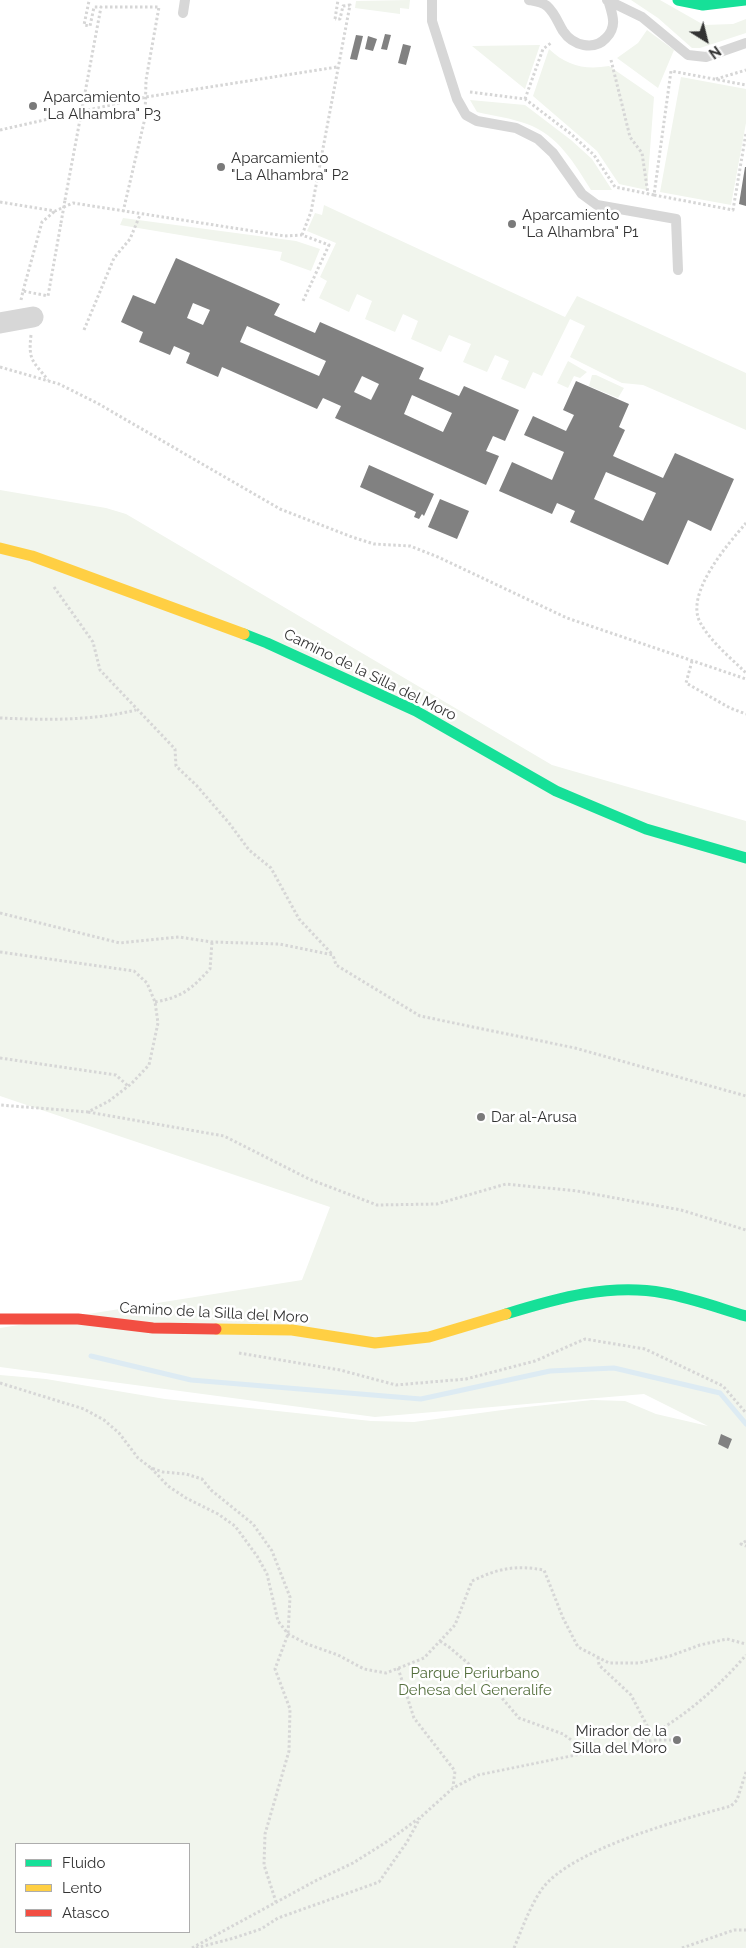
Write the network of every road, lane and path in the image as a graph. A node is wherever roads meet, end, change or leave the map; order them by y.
1 (185, 0) edge
2 (338, 0) edge
3 (432, 0) edge
4 (529, 0) edge
5 (678, 0) edge
6 (745, 0) edge
7 (89, 1) dead end
8 (608, 1) edge
9 (105, 7) dead end
10 (183, 13) dead end
11 (551, 43) dead end
12 (746, 43) edge
13 (611, 60) dead end
14 (337, 67) junction
15 (746, 70) edge
16 (715, 79) junction
17 (467, 84) dead end
18 (746, 85) edge
19 (146, 98) junction
20 (525, 99) junction
21 (81, 113) junction
22 (0, 130) edge
23 (746, 133) edge
24 (648, 194) junction
25 (654, 195) junction
26 (0, 202) edge
27 (55, 211) junction
28 (123, 212) junction
29 (140, 215) junction
30 (302, 235) junction
31 (678, 270) dead end
32 (23, 291) dead end
33 (34, 294) dead end
34 (303, 302) dead end
35 (31, 317) joint
36 (0, 323) edge
37 (84, 330) dead end
38 (0, 367) edge
39 (49, 381) junction
40 (746, 523) edge
41 (0, 548) edge
42 (52, 584) dead end
43 (692, 661) junction
44 (746, 673) edge
45 (746, 679) edge
46 (137, 710) junction
47 (746, 714) edge
48 (0, 718) edge
49 (746, 858) edge
50 (0, 913) edge
51 (212, 942) junction
52 (0, 952) edge
53 (333, 955) junction
54 (155, 1002) junction
55 (0, 1058) edge
56 (128, 1086) junction
57 (746, 1096) edge
58 (0, 1105) edge
59 (88, 1112) junction
60 (746, 1230) edge
61 (746, 1316) edge
62 (0, 1319) edge
63 (0, 1383) edge
64 (151, 1468) junction
65 (746, 1542) edge
66 (746, 1546) edge
67 (288, 1634) junction
68 (440, 1641) junction
69 (746, 1644) edge
70 (746, 1655) edge
71 (598, 1657) junction
72 (398, 1668) junction
73 (652, 1735) junction
74 (677, 1740) dead end
75 (635, 1744) junction
76 (590, 1754) junction
77 (746, 1772) edge
78 (453, 1788) junction
79 (422, 1816) junction
80 (276, 1902) junction
81 (746, 1930) edge
82 (192, 1948) edge
83 (196, 1948) edge
84 (514, 1948) edge
85 (682, 1948) edge

1 - 10 lane
2 - 14 path
3 - 31 lane
4 - 8 lane
5 - 6 street
7 - 21 path
8 - 12 lane
9 - 19 path
11 - 20 path
13 - 24 path
14 - 19 path
14 - 30 path
15 - 16 path
16 - 18 path
16 - 25 path
17 - 20 path
19 - 21 path
19 - 28 path
20 - 24 path
21 - 22 path
21 - 33 path, bridge
23 - 25 path
24 - 25 path
26 - 27 path
27 - 28 path
27 - 32 path
28 - 29 path
29 - 30 path
29 - 37 path
30 - 34 path
35 - 36 street
35 - 39 path
38 - 39 path
39 - 43 path
40 - 44 path
41 - 49 street, Camino de la Silla del Moro
42 - 46 path
43 - 45 path
43 - 47 path
46 - 48 path
46 - 53 path
50 - 51 path
51 - 53 path
51 - 54 path
52 - 54 path
53 - 57 path
54 - 56 path
55 - 56 path
56 - 59 path
58 - 59 path
59 - 60 path
61 - 62 street, Camino de la Silla del Moro
63 - 64 path
64 - 67 path
64 - 67 path
65 - 66 path
67 - 72 path
67 - 80 path
68 - 71 path
68 - 72 path
68 - 76 path
69 - 71 path
70 - 73 path
71 - 73 path
72 - 78 path
73 - 75 path
74 - 75 path
75 - 76 path
76 - 78 path
77 - 84 path
78 - 79 path
79 - 80 path
79 - 83 path
80 - 82 path
81 - 85 path

